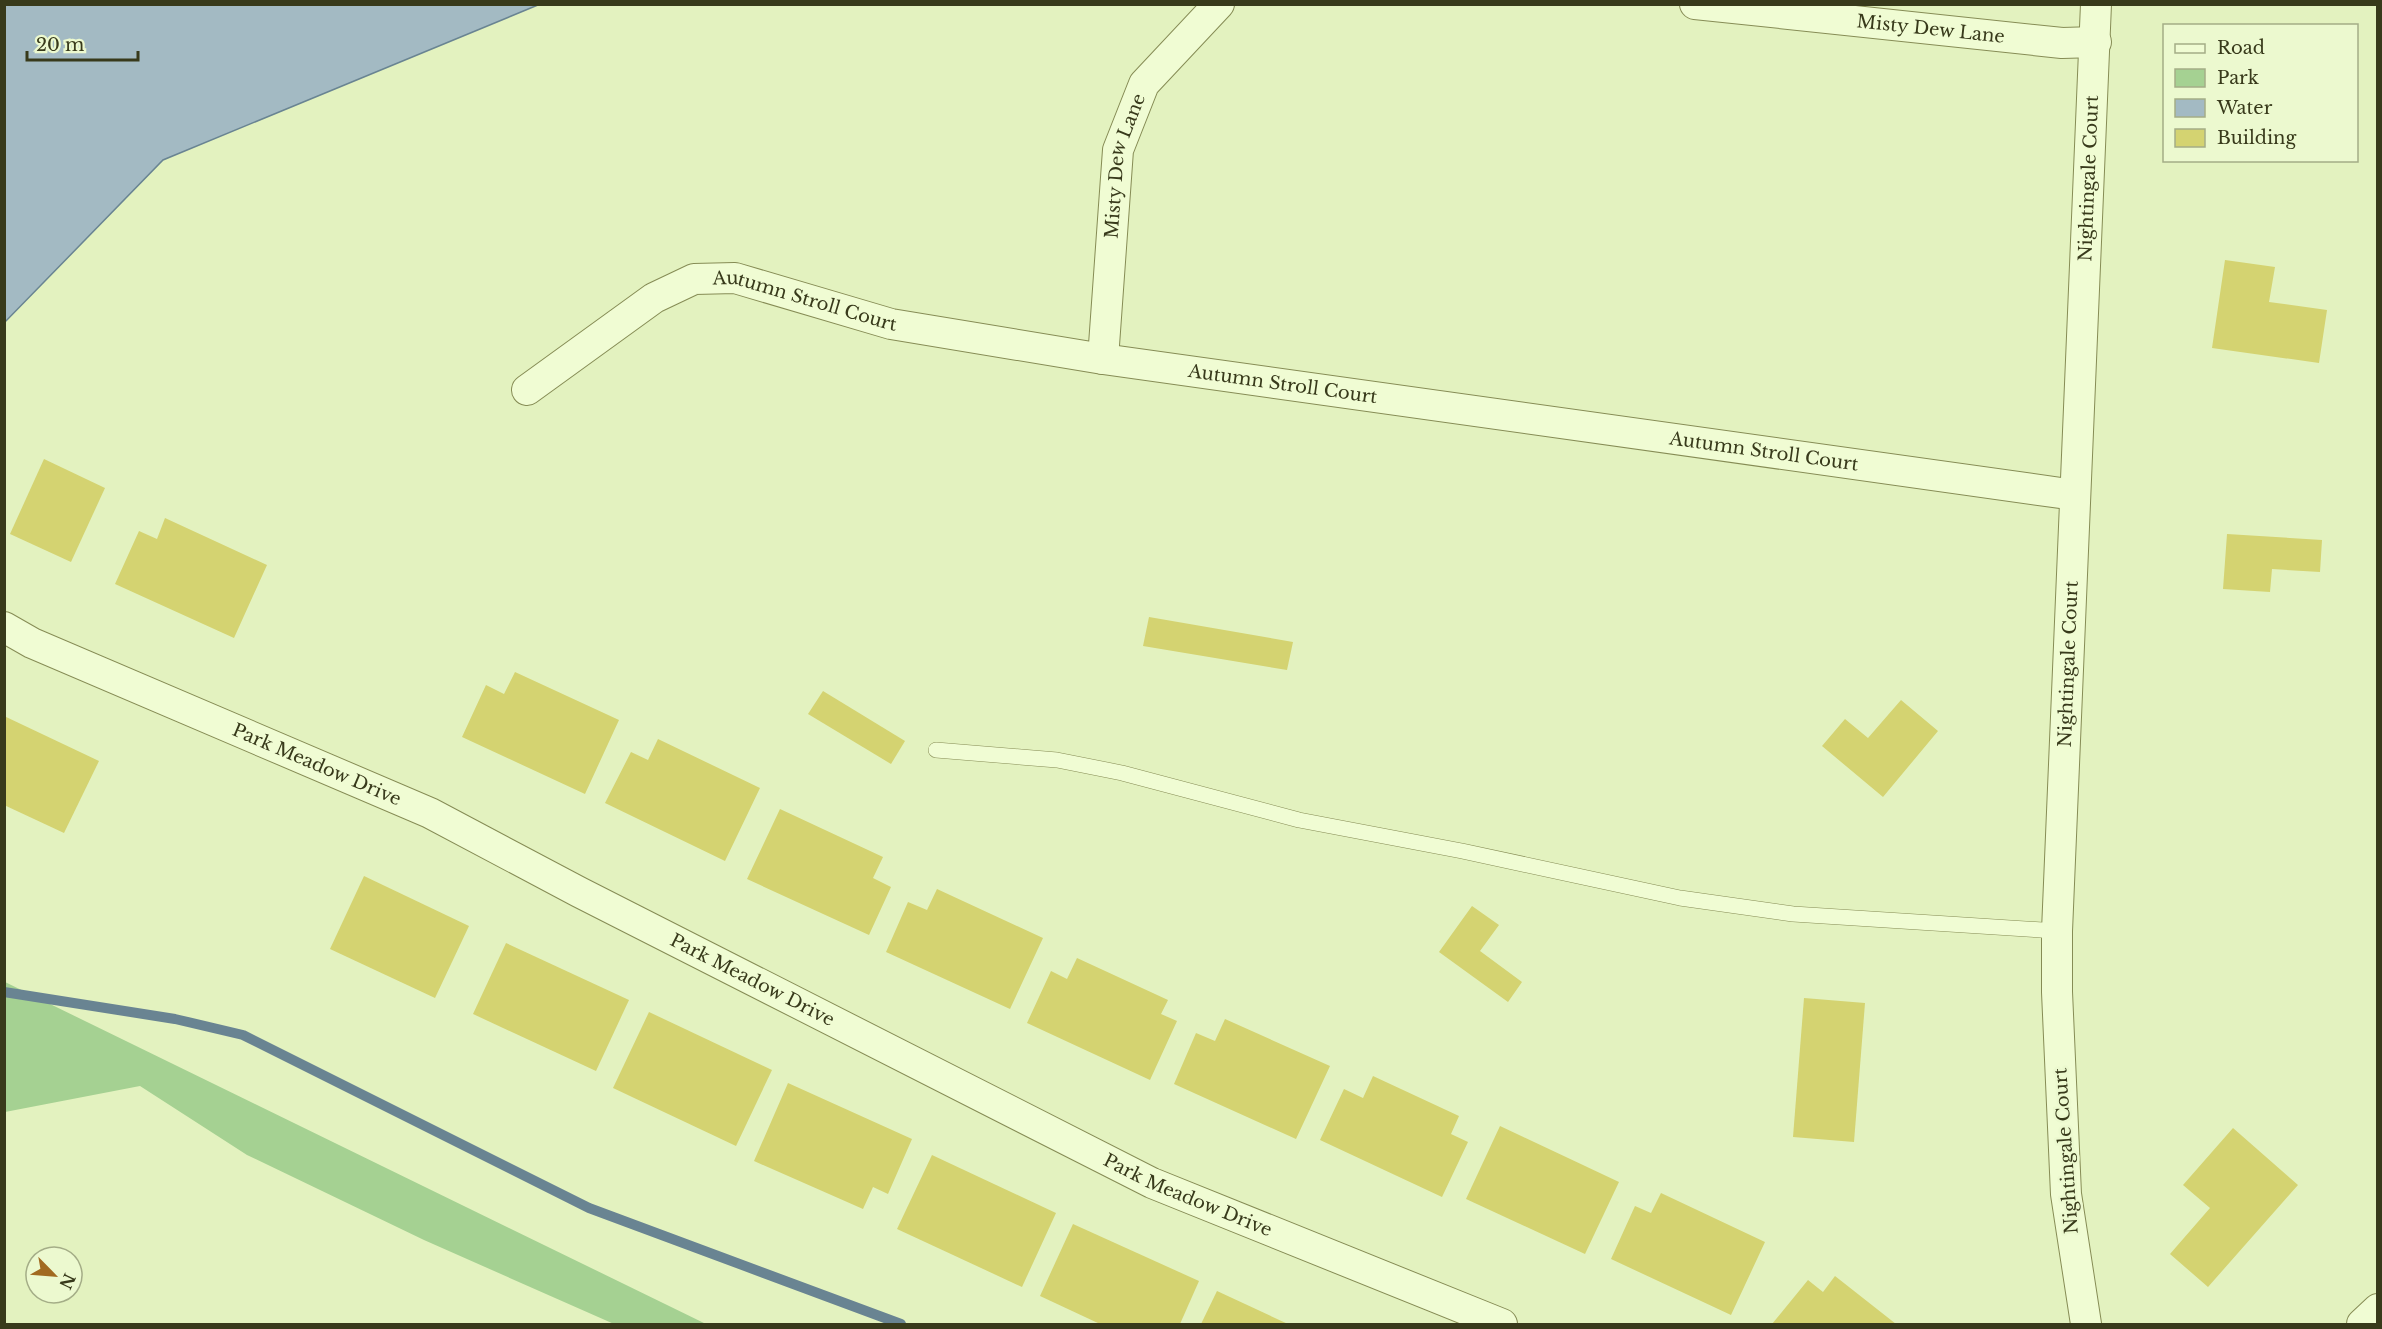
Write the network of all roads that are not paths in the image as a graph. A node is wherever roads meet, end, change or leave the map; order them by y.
1 (1219, 4) edge
2 (1695, 4) edge
3 (2096, 4) edge
4 (2096, 42) junction
5 (1102, 359) junction
6 (527, 390) dead end
7 (2075, 495) junction
8 (4, 627) edge
9 (936, 750) dead end
10 (2057, 931) junction
11 (2378, 1309) edge
12 (1503, 1324) edge
13 (2086, 1324) edge
14 (2362, 1324) edge

1 - 5 street, Misty Dew Lane
2 - 4 street, Misty Dew Lane
3 - 4 street, Nightingale Court
4 - 7 street, Nightingale Court
5 - 6 street, Autumn Stroll Court
5 - 7 street, Autumn Stroll Court
7 - 10 street, Nightingale Court
8 - 12 street, Park Meadow Drive
9 - 10 lane
10 - 13 street, Nightingale Court
11 - 14 street

